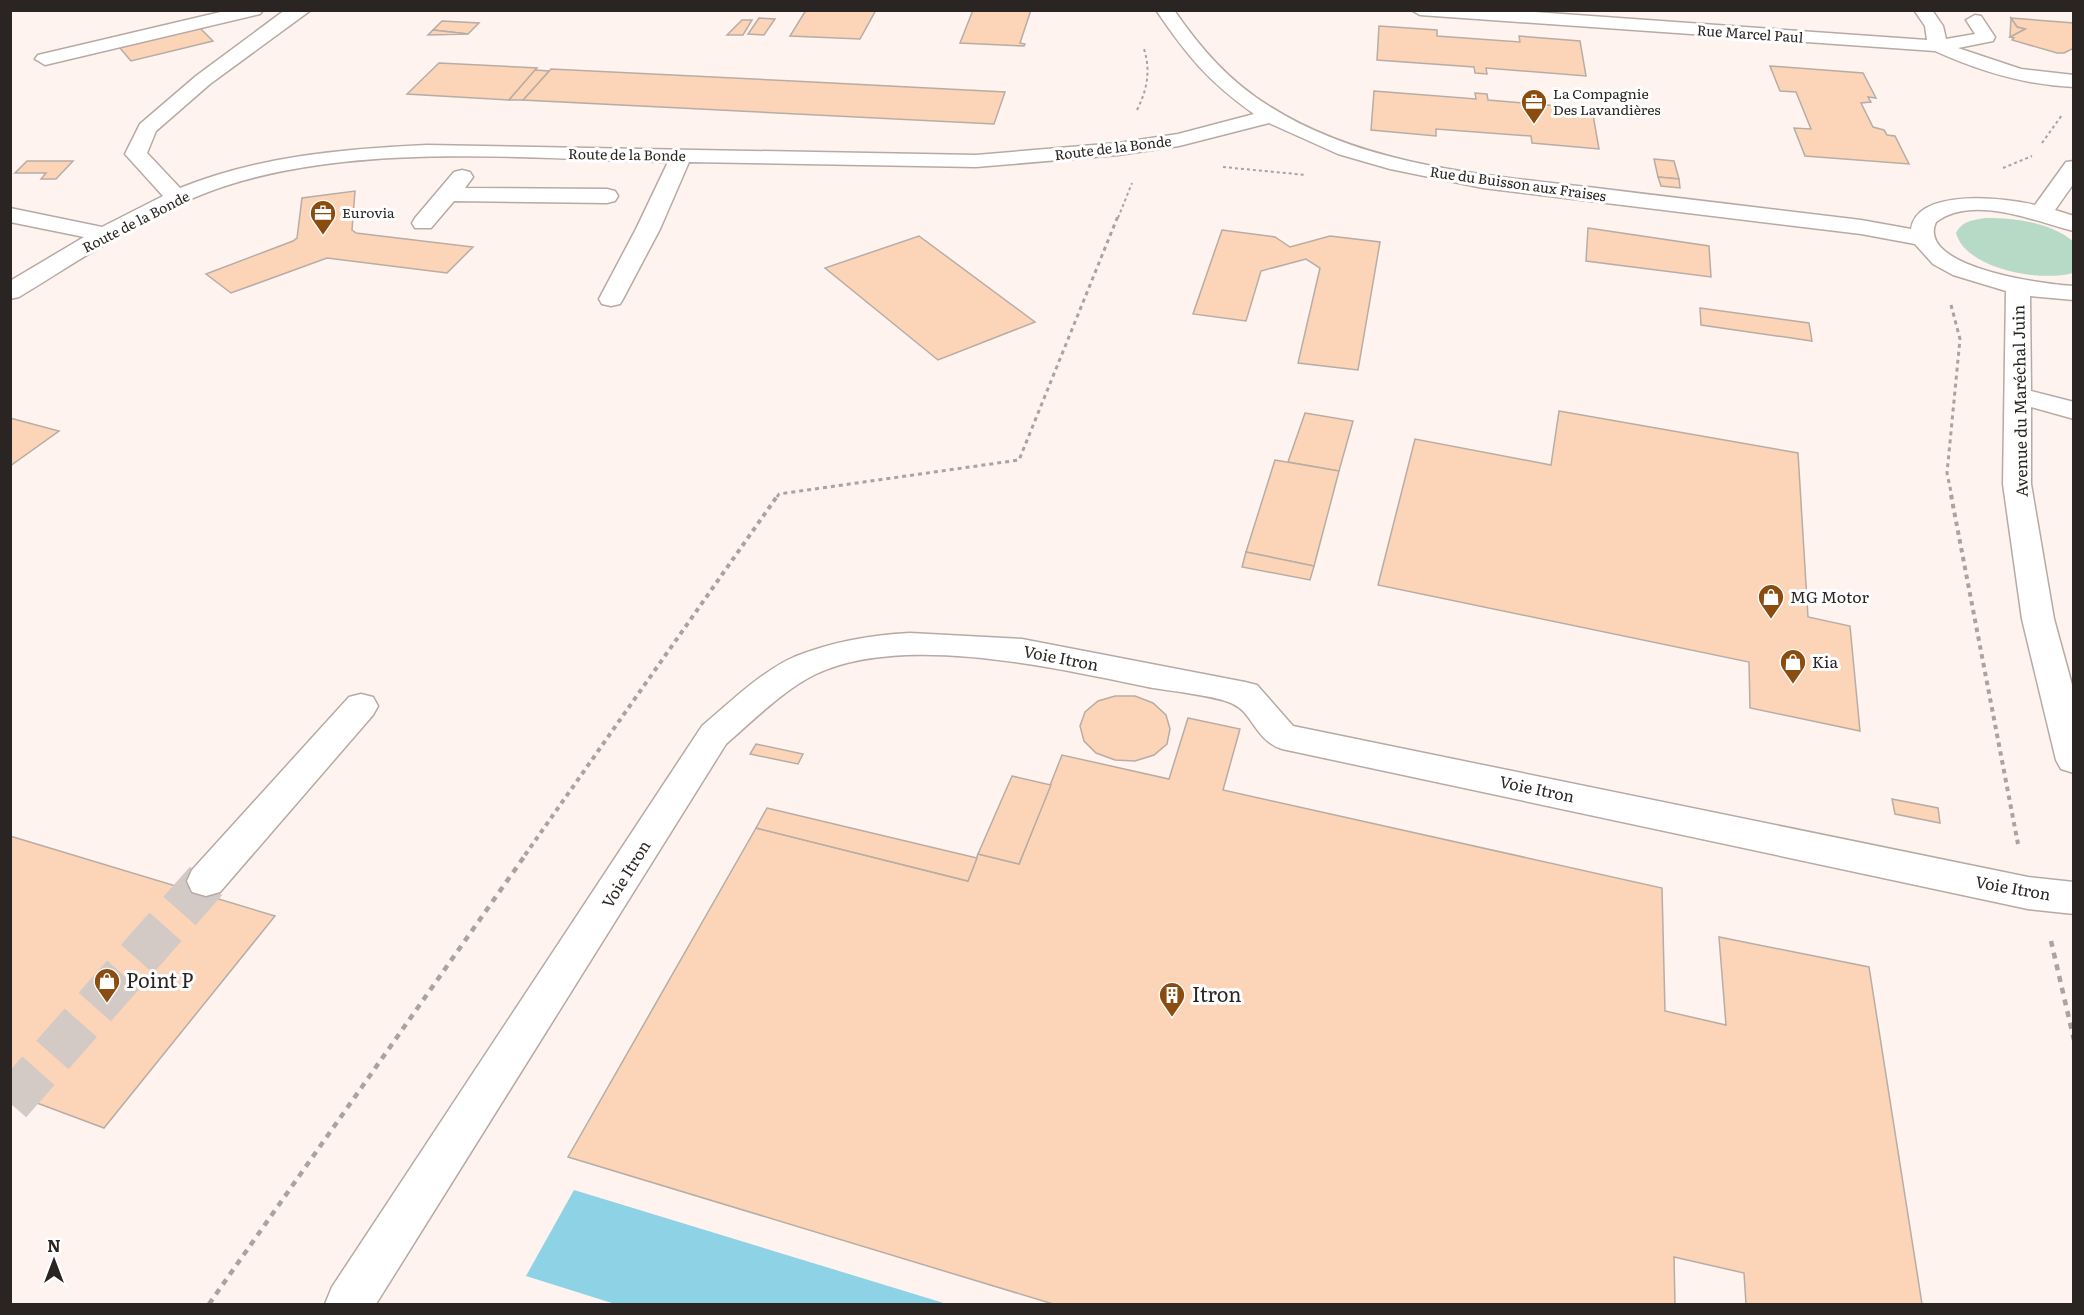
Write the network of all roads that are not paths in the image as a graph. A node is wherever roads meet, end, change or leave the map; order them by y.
1 (302, 10) edge
2 (1165, 10) edge
3 (1420, 10) edge
4 (1923, 10) edge
5 (201, 16) edge
6 (1569, 16) edge
7 (253, 17) edge
8 (1975, 20) dead end
9 (280, 23) junction
10 (1938, 46) junction
11 (44, 52) dead end
12 (2073, 81) edge
13 (1271, 116) junction
14 (482, 152) junction
15 (681, 156) junction
16 (2073, 167) edge
17 (448, 194) junction
18 (607, 196) dead end
19 (178, 199) junction
20 (2041, 213) junction
21 (10, 215) edge
22 (423, 223) dead end
23 (2073, 224) edge
24 (106, 235) junction
25 (1924, 239) junction
26 (2018, 288) junction
27 (10, 292) edge
28 (2073, 293) edge
29 (611, 299) dead end
30 (2017, 395) junction
31 (2073, 411) edge
32 (361, 706) dead end
33 (2073, 760) edge
34 (206, 881) tunnel mouth
35 (2073, 898) edge
36 (349, 1305) edge

1 - 9 street
2 - 13 street, Rue du Buisson aux Fraises
3 - 6 street, Rue Marcel Paul
4 - 10 street
5 - 7 street
5 - 11 street
6 - 10 street, Rue Marcel Paul
7 - 9 street
8 - 10 street
9 - 19 street
10 - 12 street, Rue Marcel Paul
13 - 15 street, Route de la Bonde
13 - 25 street, Rue du Buisson aux Fraises
14 - 15 street, Route de la Bonde
14 - 17 street
14 - 19 street, Route de la Bonde
15 - 29 street
16 - 20 street
17 - 18 street
17 - 22 street
19 - 24 street, Route de la Bonde
20 - 23 street
20 - 25 street
21 - 24 street
24 - 27 street, Route de la Bonde
25 - 26 street
26 - 28 street
26 - 30 street, Avenue du Maréchal Juin
30 - 31 street
30 - 33 street, Avenue du Maréchal Juin
32 - 34 street
35 - 36 street, Voie Itron

